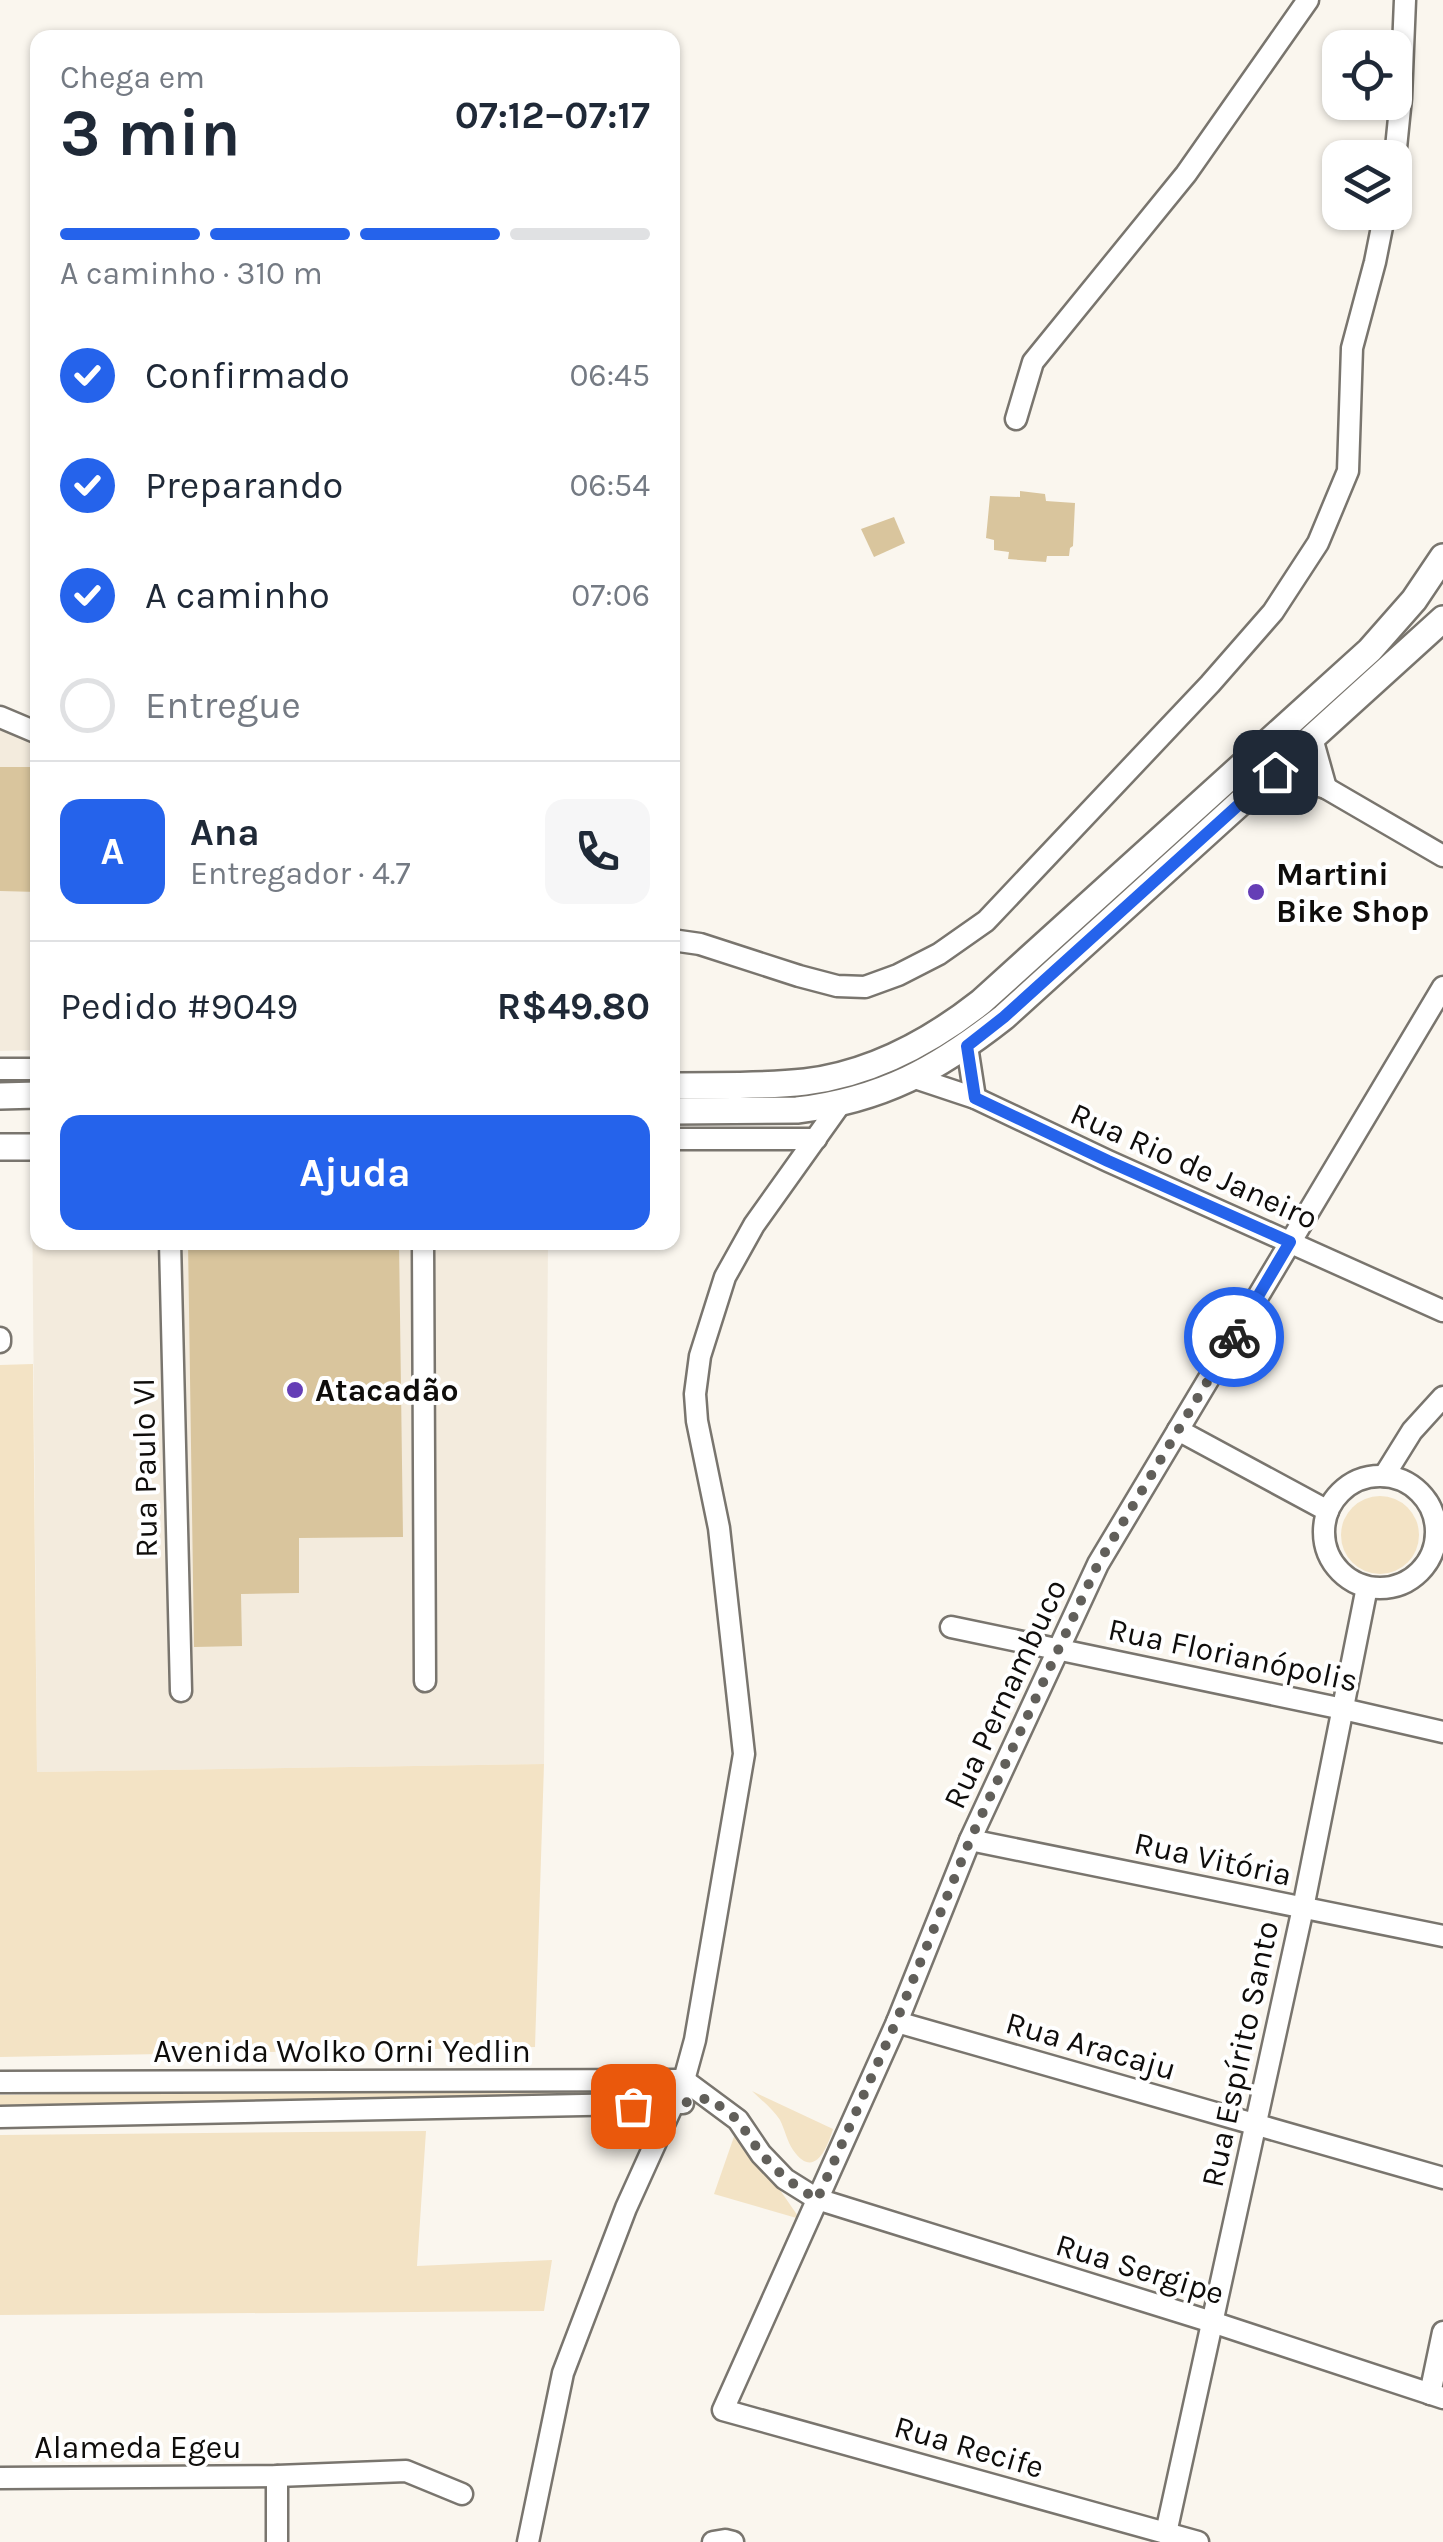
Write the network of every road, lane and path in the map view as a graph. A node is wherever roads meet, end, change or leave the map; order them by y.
1 (1308, 0) edge
2 (1406, 0) edge
3 (1396, 140) edge
4 (1381, 230) edge
5 (1016, 419) dead end
6 (1443, 557) edge
7 (1443, 620) edge
8 (0, 717) edge
9 (30, 730) edge
10 (1312, 738) junction
11 (1275, 772) junction
12 (1326, 788) junction
13 (1443, 856) edge
14 (680, 941) edge
15 (1443, 987) edge
16 (967, 1046) junction
17 (0, 1069) edge
18 (30, 1069) edge
19 (915, 1078) junction
20 (680, 1086) edge
21 (30, 1095) edge
22 (0, 1096) edge
23 (975, 1098) junction
24 (840, 1103) junction
25 (680, 1111) edge
26 (680, 1139) edge
27 (816, 1139) junction
28 (0, 1147) edge
29 (30, 1148) edge
30 (1290, 1242) junction
31 (170, 1250) edge
32 (424, 1250) edge
33 (1443, 1311) edge
34 (1443, 1396) edge
35 (1178, 1430) junction
36 (1384, 1476) junction
37 (1328, 1512) junction
38 (1440, 1539) edge
39 (1368, 1588) junction
40 (950, 1627) dead end
41 (1060, 1650) junction
42 (426, 1681) dead end
43 (181, 1691) dead end
44 (1343, 1709) junction
45 (1443, 1732) edge
46 (970, 1840) junction
47 (1302, 1908) junction
48 (1443, 1936) edge
49 (896, 2022) junction
50 (684, 2080) junction
51 (0, 2082) edge
52 (709, 2098) junction
53 (673, 2105) junction
54 (0, 2117) edge
55 (1255, 2124) junction
56 (1443, 2178) edge
57 (817, 2200) junction
58 (1212, 2322) junction
59 (1443, 2332) edge
60 (1437, 2396) edge
61 (723, 2410) joint
62 (276, 2476) junction
63 (0, 2478) edge
64 (462, 2494) dead end
65 (1166, 2533) junction
66 (277, 2542) edge
67 (528, 2542) edge
68 (713, 2542) edge
69 (733, 2542) edge
70 (1198, 2542) edge

1 - 5 street
2 - 3 street
4 - 14 street
6 - 20 main road
7 - 10 main road
8 - 9 street
10 - 11 main road
10 - 12 street
11 - 12 street
11 - 16 main road
12 - 13 street
15 - 30 street, Rua Pernambuco
16 - 19 main road
16 - 23 street
17 - 18 street
19 - 23 street, Rua Rio de Janeiro
19 - 24 main road
21 - 22 main road
23 - 30 street, Rua Rio de Janeiro
24 - 25 main road
24 - 27 street
26 - 27 street
27 - 50 street
28 - 29 main road
30 - 33 street, Rua Rio de Janeiro
30 - 35 street, Rua Pernambuco
31 - 43 street, Rua Paulo VI
32 - 42 street
34 - 36 street
35 - 37 street
35 - 41 street, Rua Pernambuco
36 - 37 street
36 - 38 street
37 - 39 street
38 - 39 street
39 - 44 street, Rua Espírito Santo
40 - 41 street, Rua Florianópolis
41 - 44 street, Rua Florianópolis
41 - 46 street, Rua Pernambuco
44 - 45 street, Rua Florianópolis
44 - 47 street, Rua Espírito Santo
46 - 47 street, Rua Vitória
46 - 49 street, Rua Pernambuco
47 - 48 street, Rua Vitória
47 - 55 street, Rua Espírito Santo
49 - 55 street, Rua Aracaju
49 - 57 street, Rua Pernambuco
50 - 51 street, Avenida Wolko Orni Yedlin
50 - 52 street, Rua Sergipe
50 - 53 street
52 - 53 street, Avenida Wolko Orni Yedlin
52 - 57 street, Rua Sergipe
53 - 54 street, Avenida Wolko Orni Yedlin
53 - 67 street
55 - 56 street, Rua Aracaju
55 - 58 street, Rua Espírito Santo
57 - 58 street, Rua Sergipe
57 - 61 street, Rua Pernambuco
58 - 60 street, Rua Sergipe
58 - 65 street, Rua Espírito Santo
59 - 60 street
61 - 65 street, Rua Recife
62 - 63 street, Alameda Egeu
62 - 64 street, Alameda Egeu
62 - 66 street
65 - 70 street, Rua Recife
68 - 69 street

